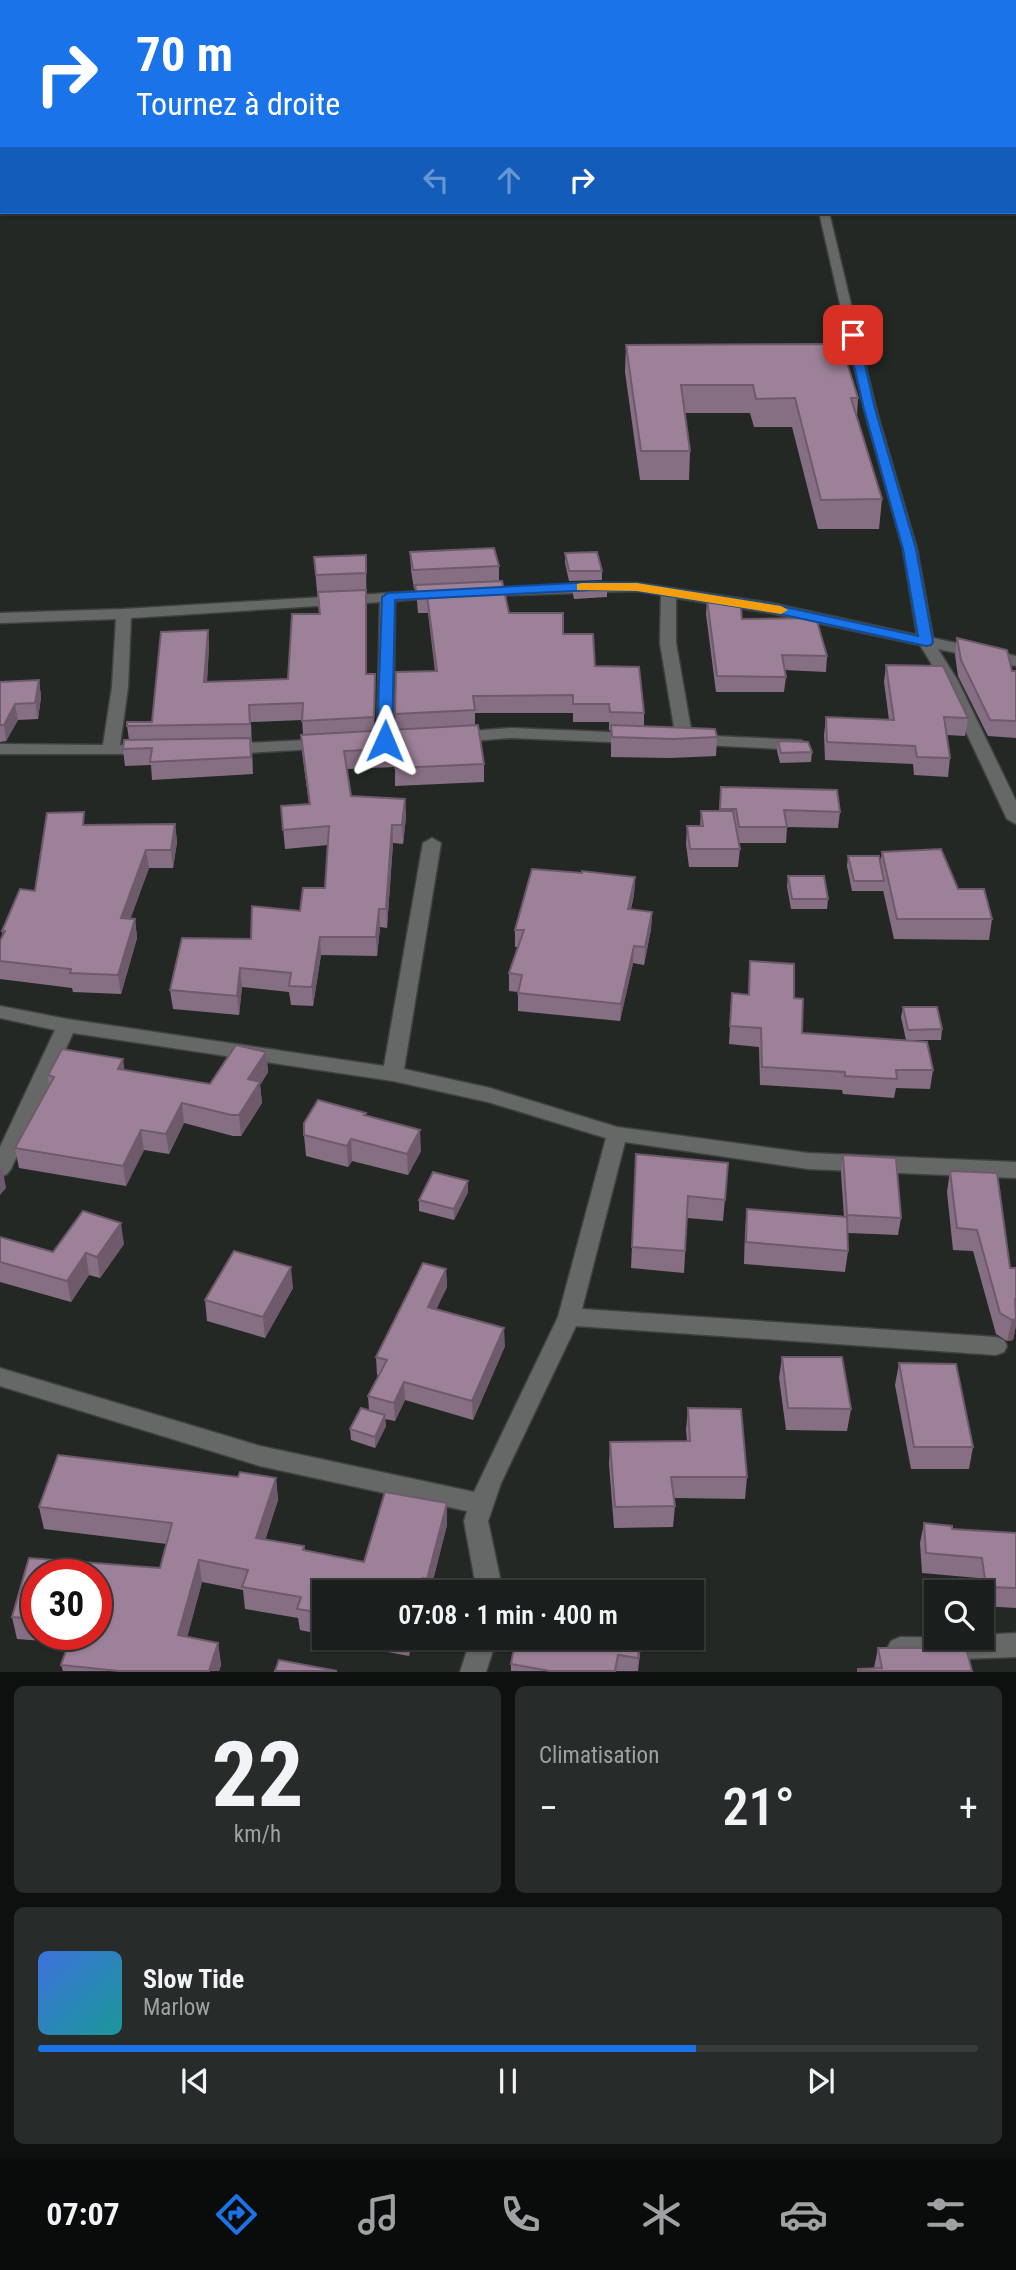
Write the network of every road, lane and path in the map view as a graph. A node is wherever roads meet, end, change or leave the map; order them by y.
1 (824, 214) edge
2 (669, 592) junction
3 (388, 597) junction
4 (124, 614) junction
5 (0, 618) edge
6 (926, 642) junction
7 (1016, 661) edge
8 (445, 738) edge
9 (671, 739) junction
10 (384, 741) edge
11 (345, 743) edge
12 (802, 745) edge
13 (0, 749) edge
14 (111, 750) junction
15 (161, 750) edge
16 (212, 750) edge
17 (1016, 818) edge
18 (432, 843) dead end
19 (0, 1012) edge
20 (67, 1026) junction
21 (393, 1074) junction
22 (617, 1134) junction
23 (0, 1169) edge
24 (1016, 1170) edge
25 (569, 1317) junction
26 (996, 1346) dead end
27 (0, 1377) edge
28 (481, 1504) junction
29 (488, 1580) edge
30 (1016, 1645) edge
31 (900, 1648) edge
32 (480, 1650) edge
33 (473, 1671) edge

1 - 6 street
2 - 3 street
2 - 6 street
2 - 9 street
3 - 4 street
3 - 10 street
4 - 5 street
4 - 14 street
6 - 7 street
6 - 17 street
8 - 9 street
9 - 12 street
11 - 16 street
13 - 14 street
14 - 15 street
18 - 21 street
19 - 20 street
20 - 21 street
20 - 23 street
21 - 22 street
22 - 24 street
22 - 25 street
25 - 26 street
25 - 28 street
27 - 28 street
28 - 29 street
30 - 31 street
32 - 33 street

